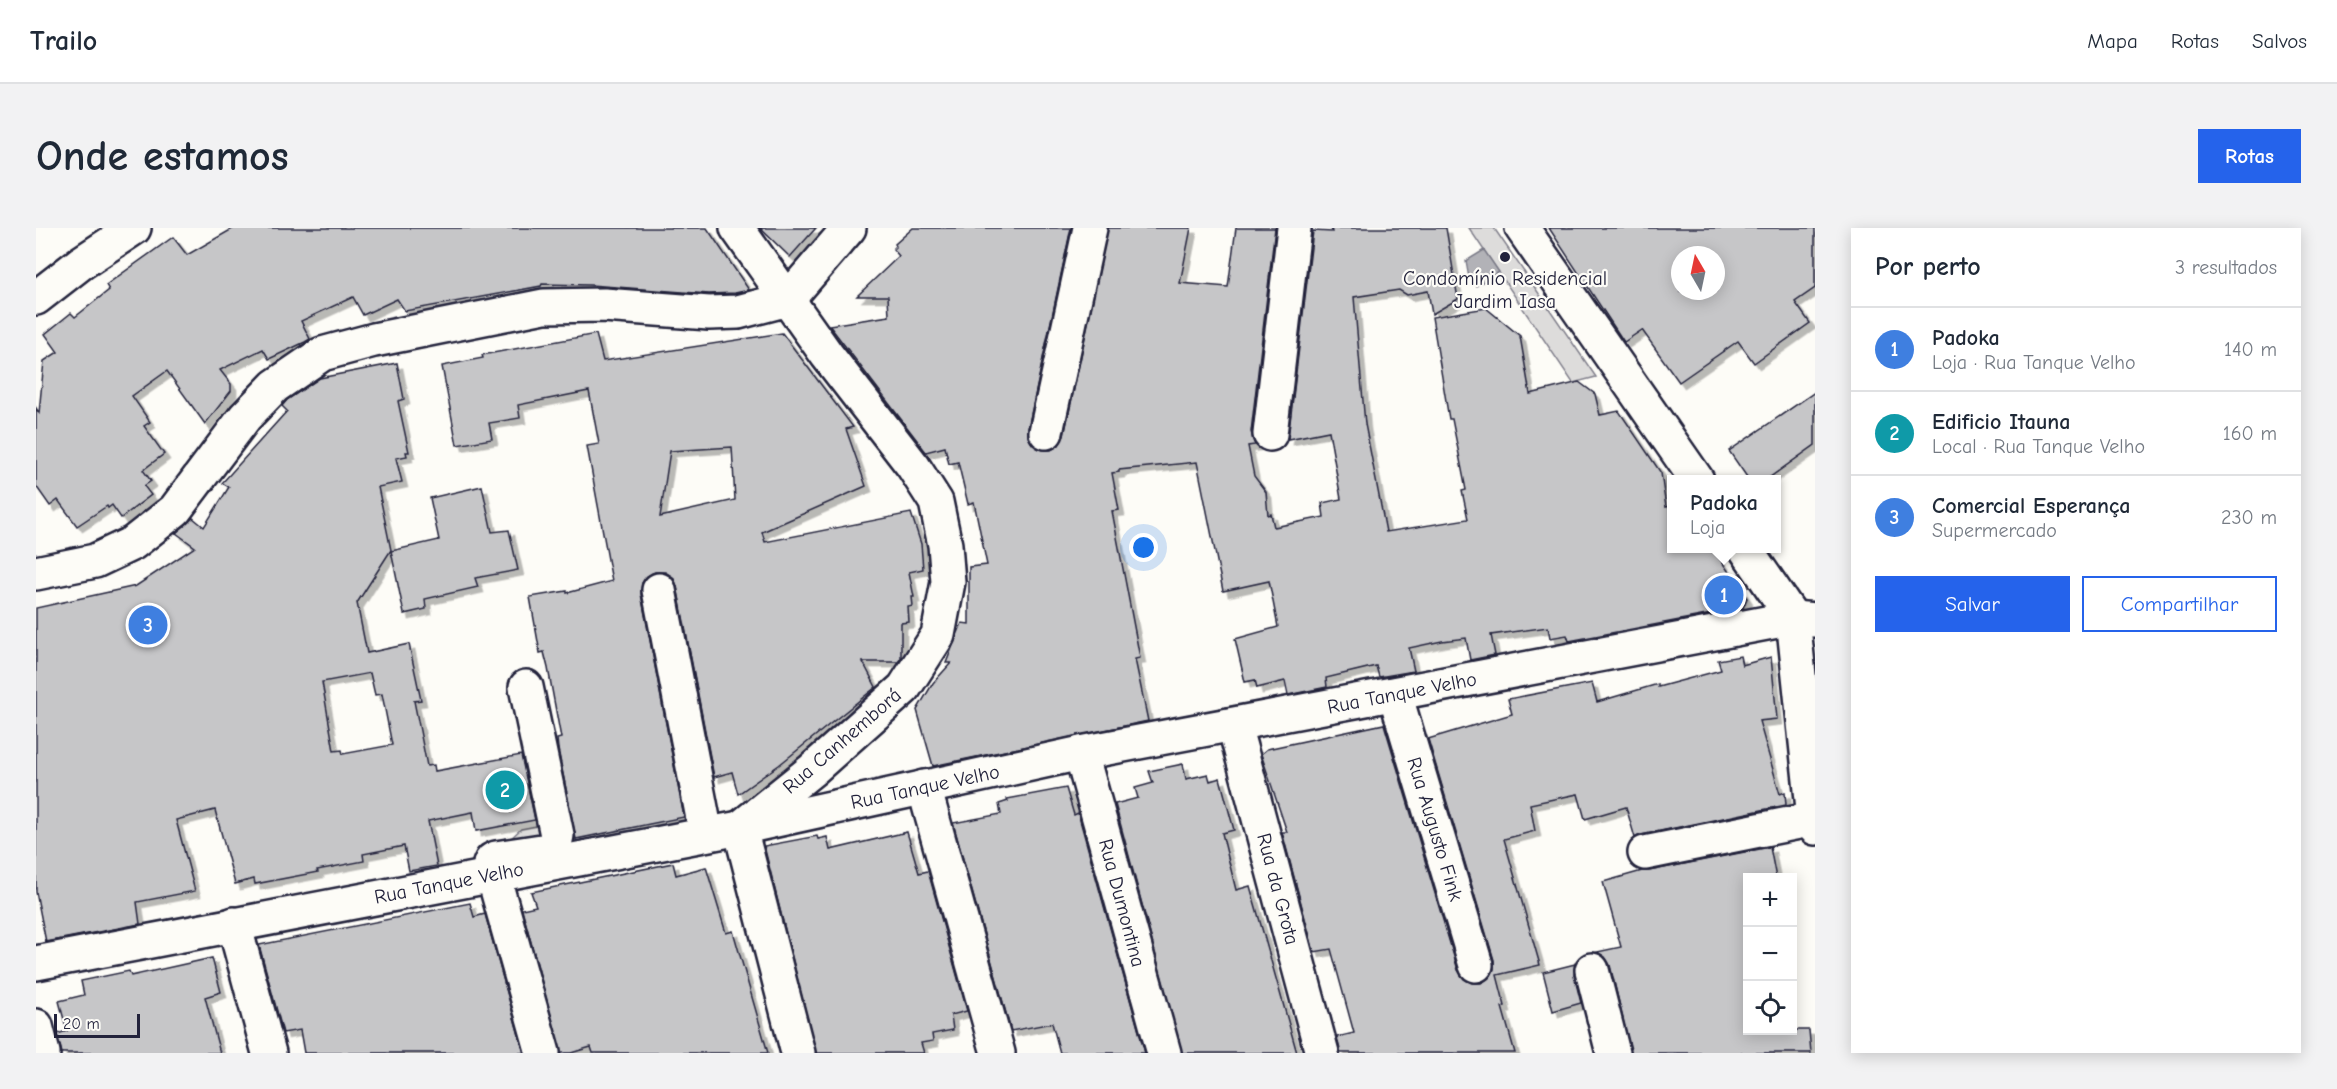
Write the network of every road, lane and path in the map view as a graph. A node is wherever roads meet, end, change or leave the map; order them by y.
1 (134, 228) edge
2 (737, 228) edge
3 (849, 228) edge
4 (1090, 228) edge
5 (1294, 228) edge
6 (1522, 228) edge
7 (36, 298) edge
8 (788, 299) junction
9 (1046, 432) dead end
10 (1270, 434) dead end
11 (1694, 475) edge
12 (1748, 553) edge
13 (36, 573) edge
14 (659, 590) dead end
15 (1804, 619) edge
16 (525, 687) dead end
17 (1395, 694) junction
18 (1234, 725) junction
19 (1081, 753) junction
20 (924, 787) junction
21 (1814, 819) edge
22 (740, 828) junction
23 (1815, 828) edge
24 (706, 834) junction
25 (1645, 853) dead end
26 (492, 874) junction
27 (234, 924) junction
28 (36, 963) edge
29 (1476, 964) dead end
30 (1592, 969) dead end
31 (36, 1026) edge
32 (43, 1053) edge
33 (269, 1053) edge
34 (543, 1053) edge
35 (798, 1053) edge
36 (998, 1053) edge
37 (1164, 1053) edge
38 (1322, 1053) edge
39 (1613, 1053) edge

1 - 7 street
2 - 8 street, Rua Canhemborá
3 - 8 street
4 - 9 street
5 - 10 street
6 - 11 street
8 - 13 street
8 - 22 street, Rua Canhemborá
12 - 15 street
14 - 24 street
15 - 17 street, Rua Tanque Velho
15 - 21 street
16 - 26 street
17 - 18 street, Rua Tanque Velho
17 - 29 street, Rua Augusto Fink
18 - 19 street, Rua Tanque Velho
18 - 38 street, Rua da Grota
19 - 20 street, Rua Tanque Velho
19 - 37 street, Rua Dumontina
20 - 22 street, Rua Tanque Velho
20 - 36 street
21 - 23 street
21 - 25 street
22 - 24 street, Rua Tanque Velho
22 - 35 street
24 - 26 street, Rua Tanque Velho
26 - 27 street, Rua Tanque Velho
26 - 34 street
27 - 28 street, Rua Tanque Velho
27 - 33 street
30 - 39 street
31 - 32 street

